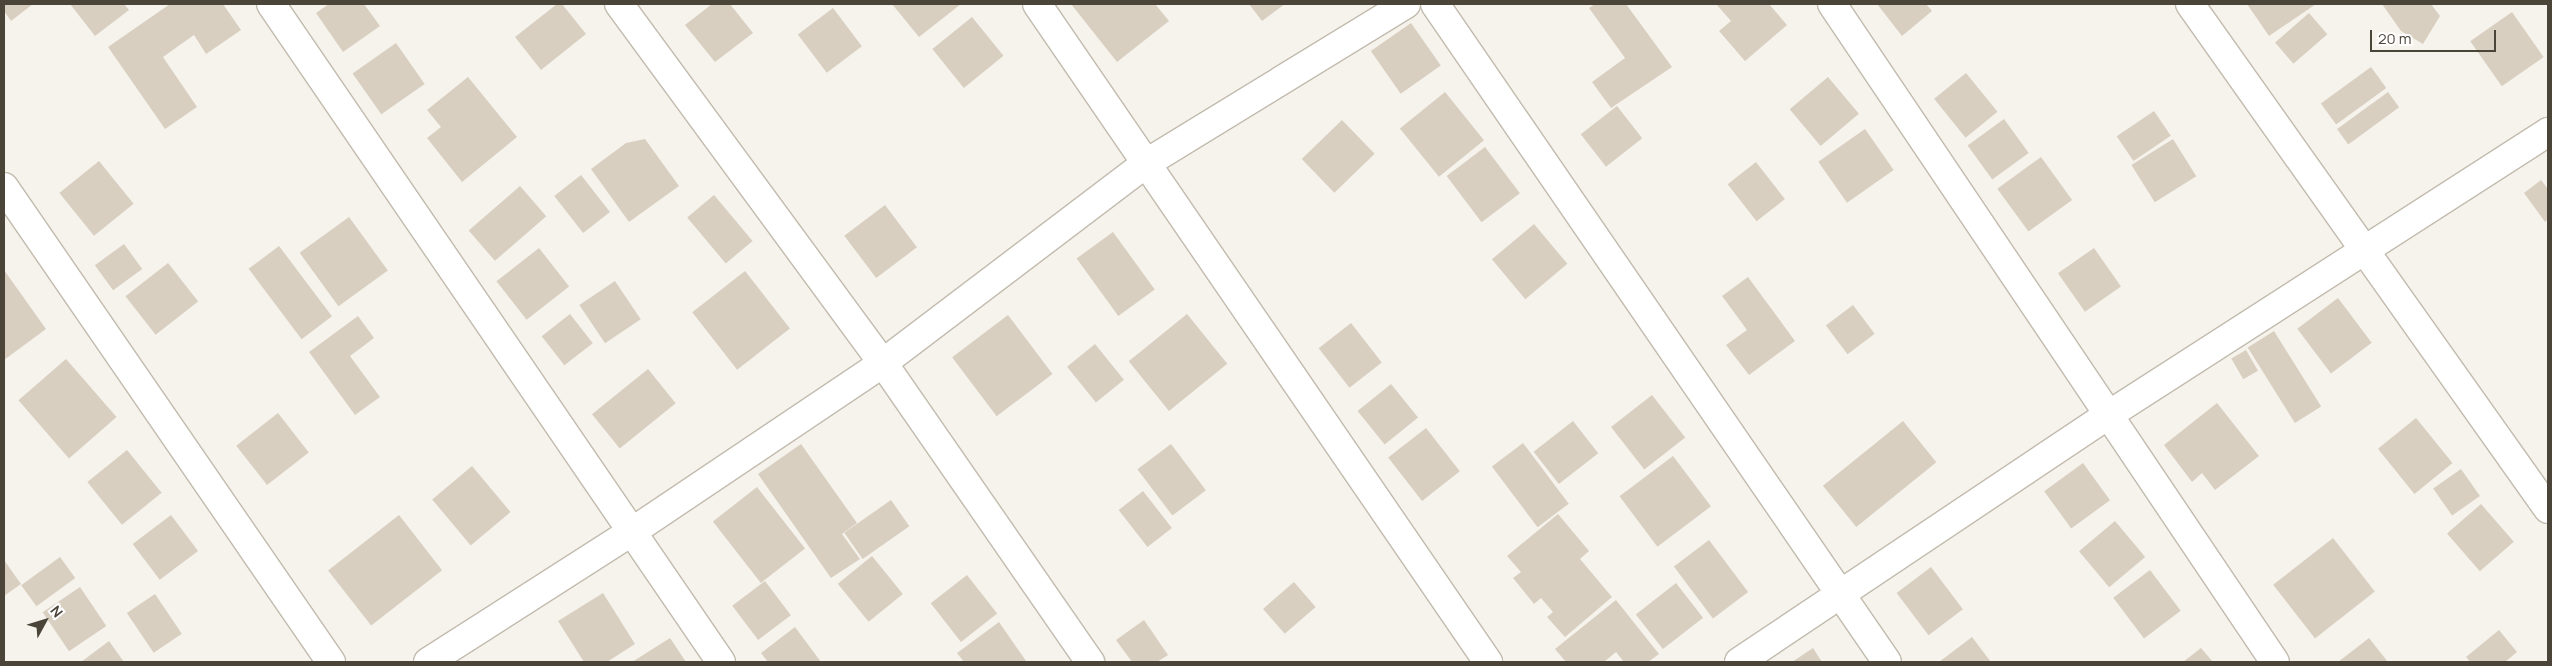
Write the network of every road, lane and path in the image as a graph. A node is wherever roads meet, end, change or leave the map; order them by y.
1 (271, 4) edge
2 (619, 4) edge
3 (1037, 4) edge
4 (1406, 4) edge
5 (1435, 4) edge
6 (1832, 4) edge
7 (2190, 4) edge
8 (2548, 132) edge
9 (1145, 164) junction
10 (4, 187) edge
11 (2363, 251) junction
12 (883, 363) junction
13 (2107, 416) junction
14 (2548, 509) edge
15 (633, 531) junction
16 (1841, 595) junction
17 (331, 662) edge
18 (428, 662) edge
19 (721, 662) edge
20 (1090, 662) edge
21 (1488, 662) edge
22 (1739, 662) edge
23 (1887, 662) edge
24 (2275, 662) edge

1 - 15 street
2 - 12 street
3 - 9 street
4 - 9 street
5 - 16 street
6 - 13 street
7 - 11 street
8 - 11 street
9 - 12 street
9 - 21 street
10 - 17 street
11 - 13 street
11 - 14 street
12 - 15 street
12 - 20 street
13 - 16 street
13 - 24 street
15 - 18 street
15 - 19 street
16 - 22 street
16 - 23 street

